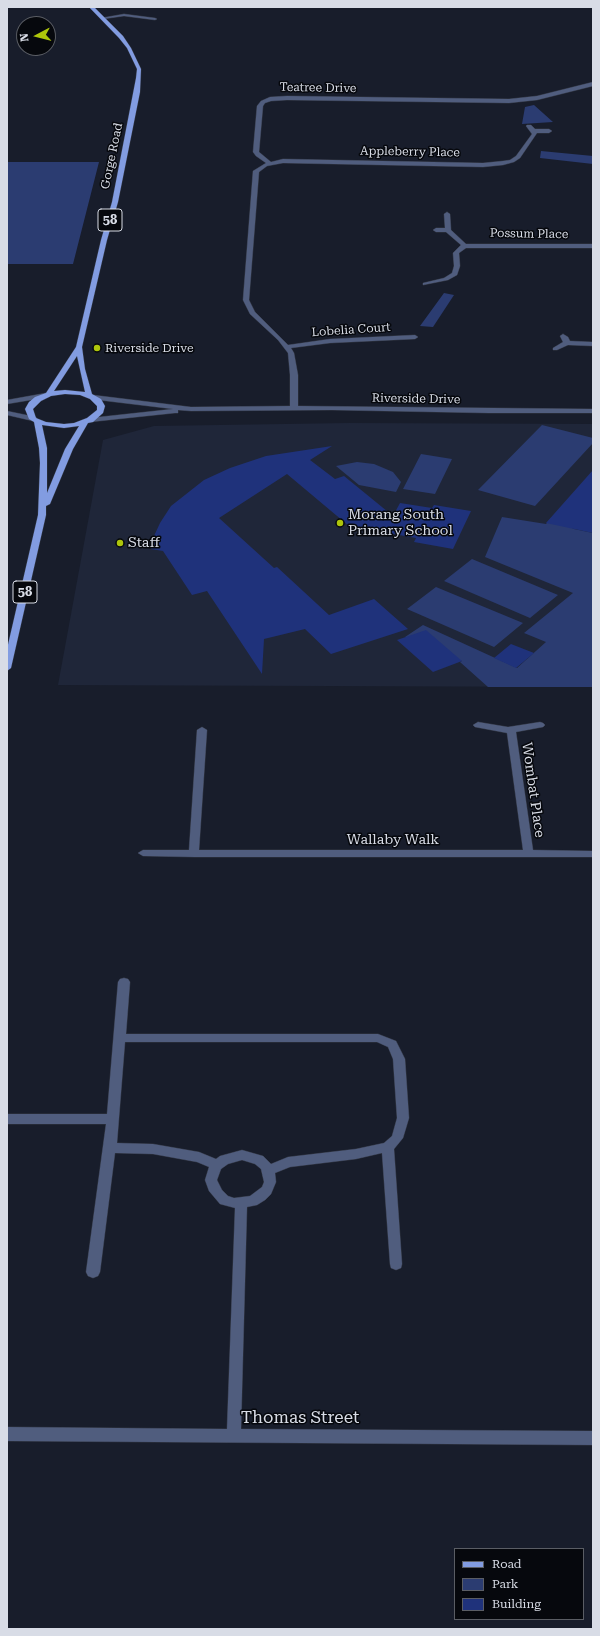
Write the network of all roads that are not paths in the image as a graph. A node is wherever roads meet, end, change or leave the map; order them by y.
1 (91, 7) edge
2 (103, 18) junction
3 (155, 19) dead end
4 (593, 84) edge
5 (529, 126) dead end
6 (534, 131) junction
7 (549, 131) dead end
8 (269, 164) junction
9 (447, 214) dead end
10 (436, 230) dead end
11 (448, 230) junction
12 (465, 246) junction
13 (593, 246) edge
14 (425, 284) dead end
15 (563, 336) dead end
16 (415, 337) dead end
17 (567, 343) junction
18 (593, 344) edge
19 (79, 347) junction
20 (288, 347) junction
21 (555, 349) dead end
22 (47, 395) junction
23 (91, 396) junction
24 (7, 402) edge
25 (294, 408) junction
26 (191, 409) junction
27 (593, 411) edge
28 (7, 413) edge
29 (35, 420) junction
30 (87, 421) junction
31 (42, 515) junction
32 (7, 668) edge
33 (478, 725) dead end
34 (540, 725) dead end
35 (202, 730) dead end
36 (510, 730) junction
37 (143, 853) dead end
38 (194, 854) junction
39 (593, 854) edge
40 (529, 855) junction
41 (124, 982) dead end
42 (120, 1038) junction
43 (7, 1119) edge
44 (113, 1119) junction
45 (388, 1147) junction
46 (110, 1148) junction
47 (217, 1165) junction
48 (268, 1171) junction
49 (241, 1203) junction
50 (396, 1264) dead end
51 (93, 1272) dead end
52 (7, 1434) edge
53 (234, 1435) junction
54 (593, 1438) edge

1 - 2 main road, Gorge Road / 58
2 - 3 street
2 - 19 main road, Gorge Road / 58
4 - 8 street, Teatree Drive
5 - 6 street
6 - 7 street
6 - 8 street, Appleberry Place
8 - 20 street
9 - 11 street
10 - 11 street
11 - 12 street
12 - 13 street, Possum Place
12 - 14 street
15 - 17 street
16 - 20 street, Lobelia Court
17 - 18 street
17 - 21 street
19 - 22 main road, Gorge Road / 58
19 - 23 main road, Gorge Road / 58
20 - 25 street
22 - 23 main road
22 - 24 street
22 - 29 main road, 58
23 - 26 street, Riverside Drive
23 - 30 main road, 58
25 - 26 street, Riverside Drive
25 - 27 street, Riverside Drive
26 - 30 street, Riverside Drive
28 - 29 street
29 - 30 main road
29 - 31 main road, 58
30 - 31 main road, 58
31 - 32 main road, 58
33 - 36 street
34 - 36 street
35 - 38 street
36 - 40 street, Wombat Place
37 - 38 street, Wallaby Walk
38 - 40 street, Wallaby Walk
39 - 40 street, Wallaby Walk
41 - 42 street
42 - 44 street
42 - 45 street
43 - 44 street
44 - 46 street
45 - 48 street
45 - 50 street
46 - 47 street
46 - 51 street
47 - 48 street
47 - 49 street
48 - 49 street
49 - 53 street
52 - 53 street, Thomas Street
53 - 54 street, Thomas Street

